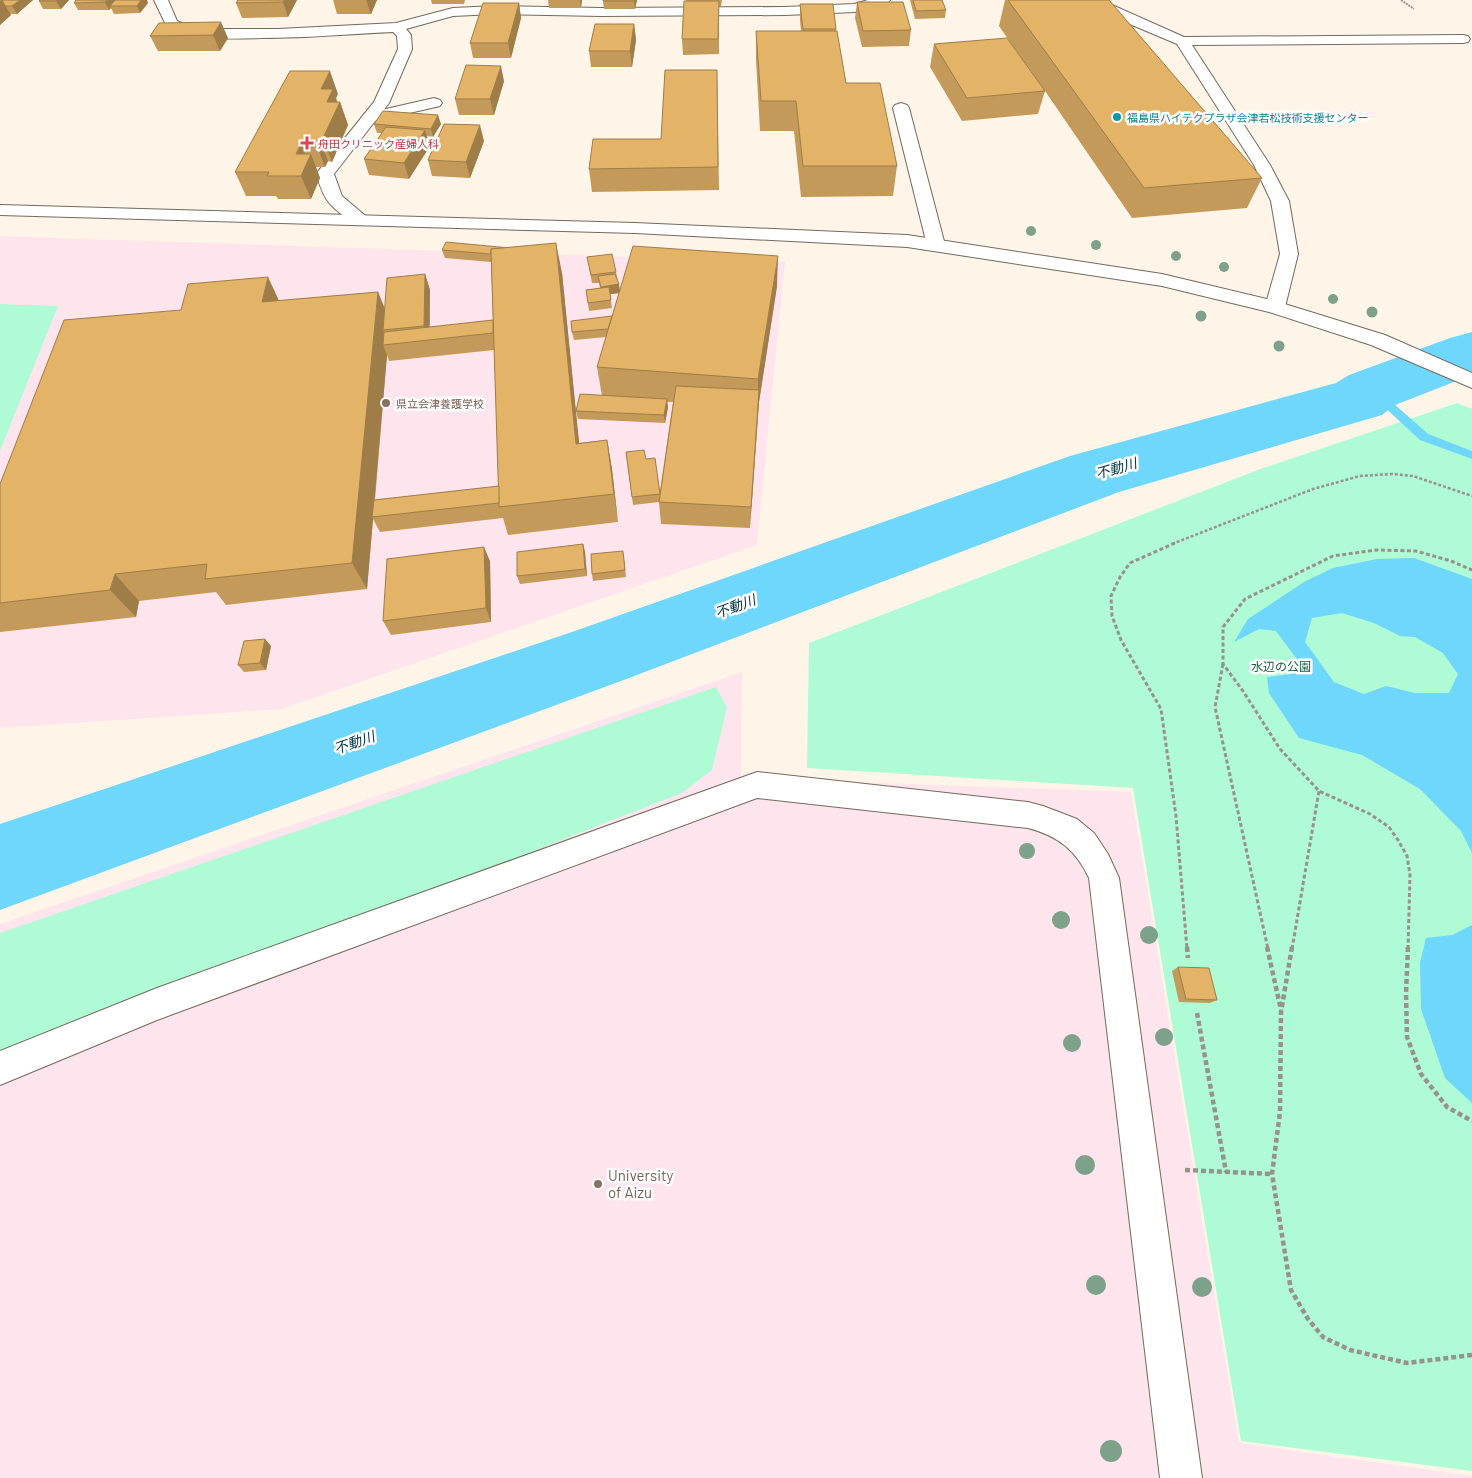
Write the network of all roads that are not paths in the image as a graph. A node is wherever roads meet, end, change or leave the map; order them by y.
1 (161, 0) edge
2 (883, 0) edge
3 (1092, 0) edge
4 (490, 5) edge
5 (398, 28) junction
6 (1463, 39) dead end
7 (1182, 41) junction
8 (434, 102) dead end
9 (900, 108) dead end
10 (370, 117) junction
11 (0, 210) edge
12 (360, 219) junction
13 (936, 245) junction
14 (1274, 306) junction
15 (1472, 381) edge
16 (0, 1068) edge
17 (1182, 1478) edge

1 - 5 street
2 - 4 street
3 - 7 street
4 - 5 street
5 - 10 street
6 - 7 street
7 - 14 street
8 - 10 street
9 - 13 street
10 - 12 street
11 - 12 street
12 - 13 street
13 - 14 street
14 - 15 street
16 - 17 street

